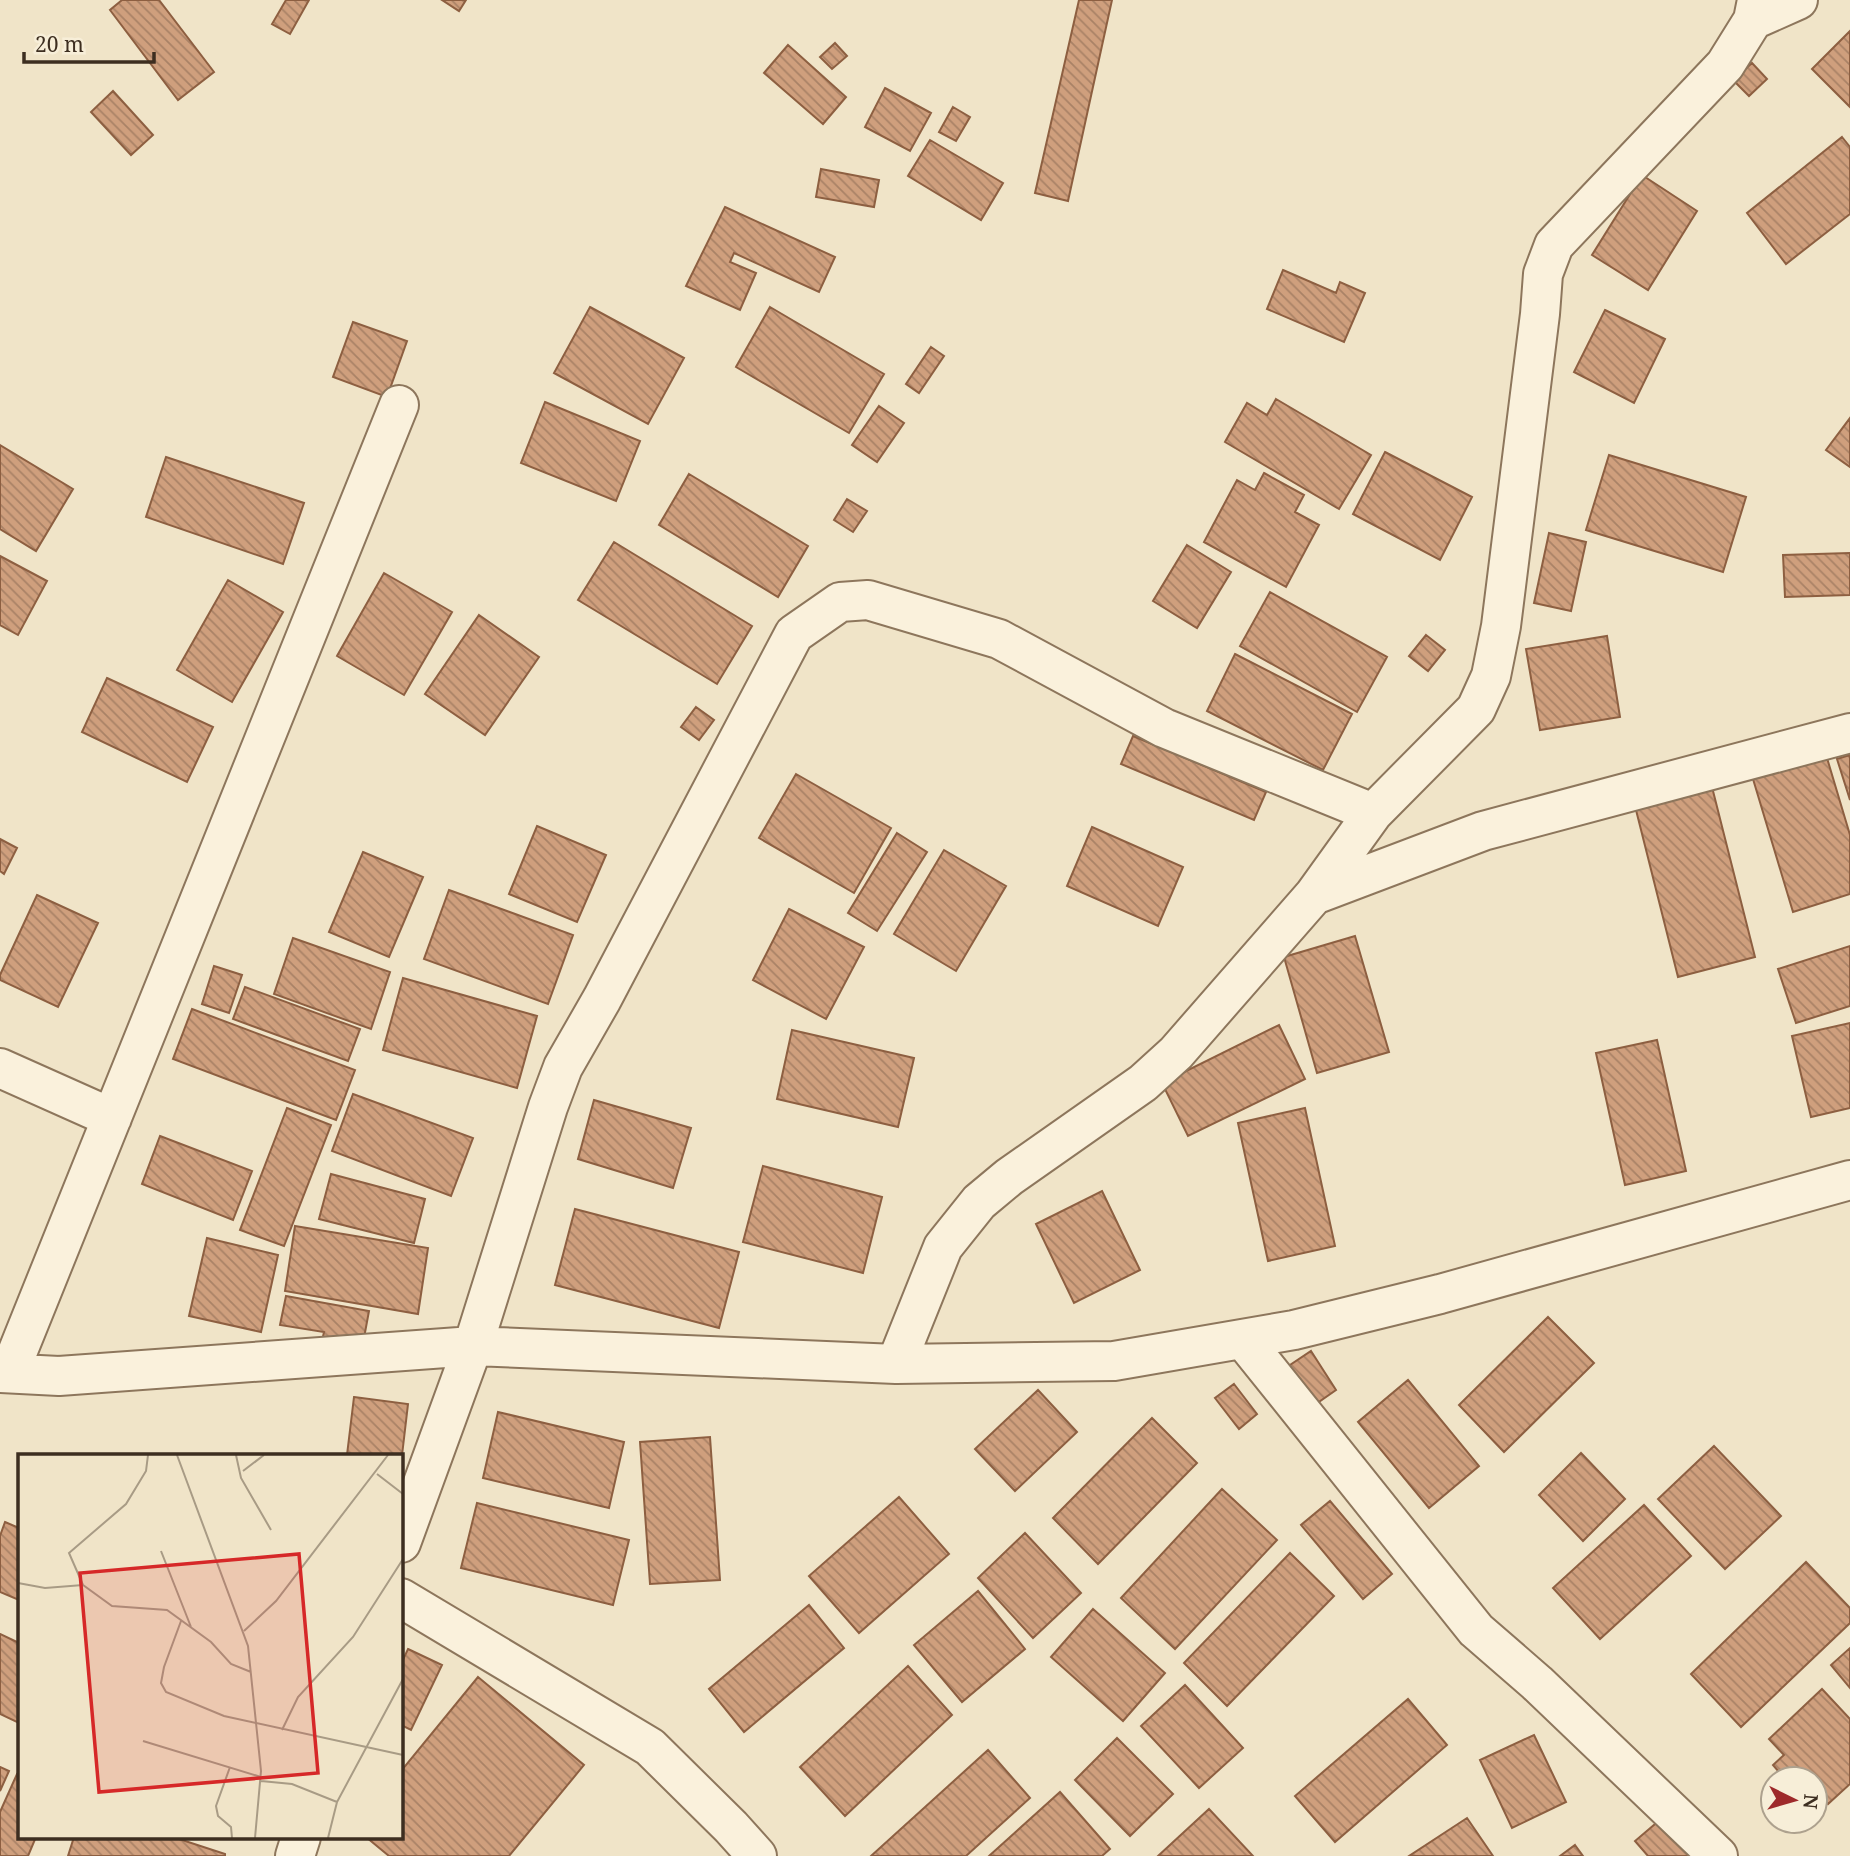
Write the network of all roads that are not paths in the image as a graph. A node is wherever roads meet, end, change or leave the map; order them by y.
1 (1798, 0) edge
2 (1755, 10) edge
3 (399, 405) dead end
4 (1850, 733) edge
5 (1373, 813) junction
6 (1314, 895) junction
7 (0, 1068) edge
8 (111, 1118) junction
9 (1850, 1180) edge
10 (1243, 1339) junction
11 (473, 1346) junction
12 (896, 1364) junction
13 (5, 1373) edge
14 (402, 1540) edge
15 (402, 1599) edge
16 (300, 1839) edge
17 (295, 1856) edge
18 (757, 1856) edge
19 (1718, 1856) edge

1 - 2 street
2 - 5 street
3 - 8 street
4 - 6 street
5 - 6 street
5 - 11 street
6 - 12 street
7 - 8 street
8 - 13 street
9 - 10 street
10 - 12 street
10 - 19 street
11 - 12 street
11 - 13 street
11 - 14 street
15 - 18 street
16 - 17 street

